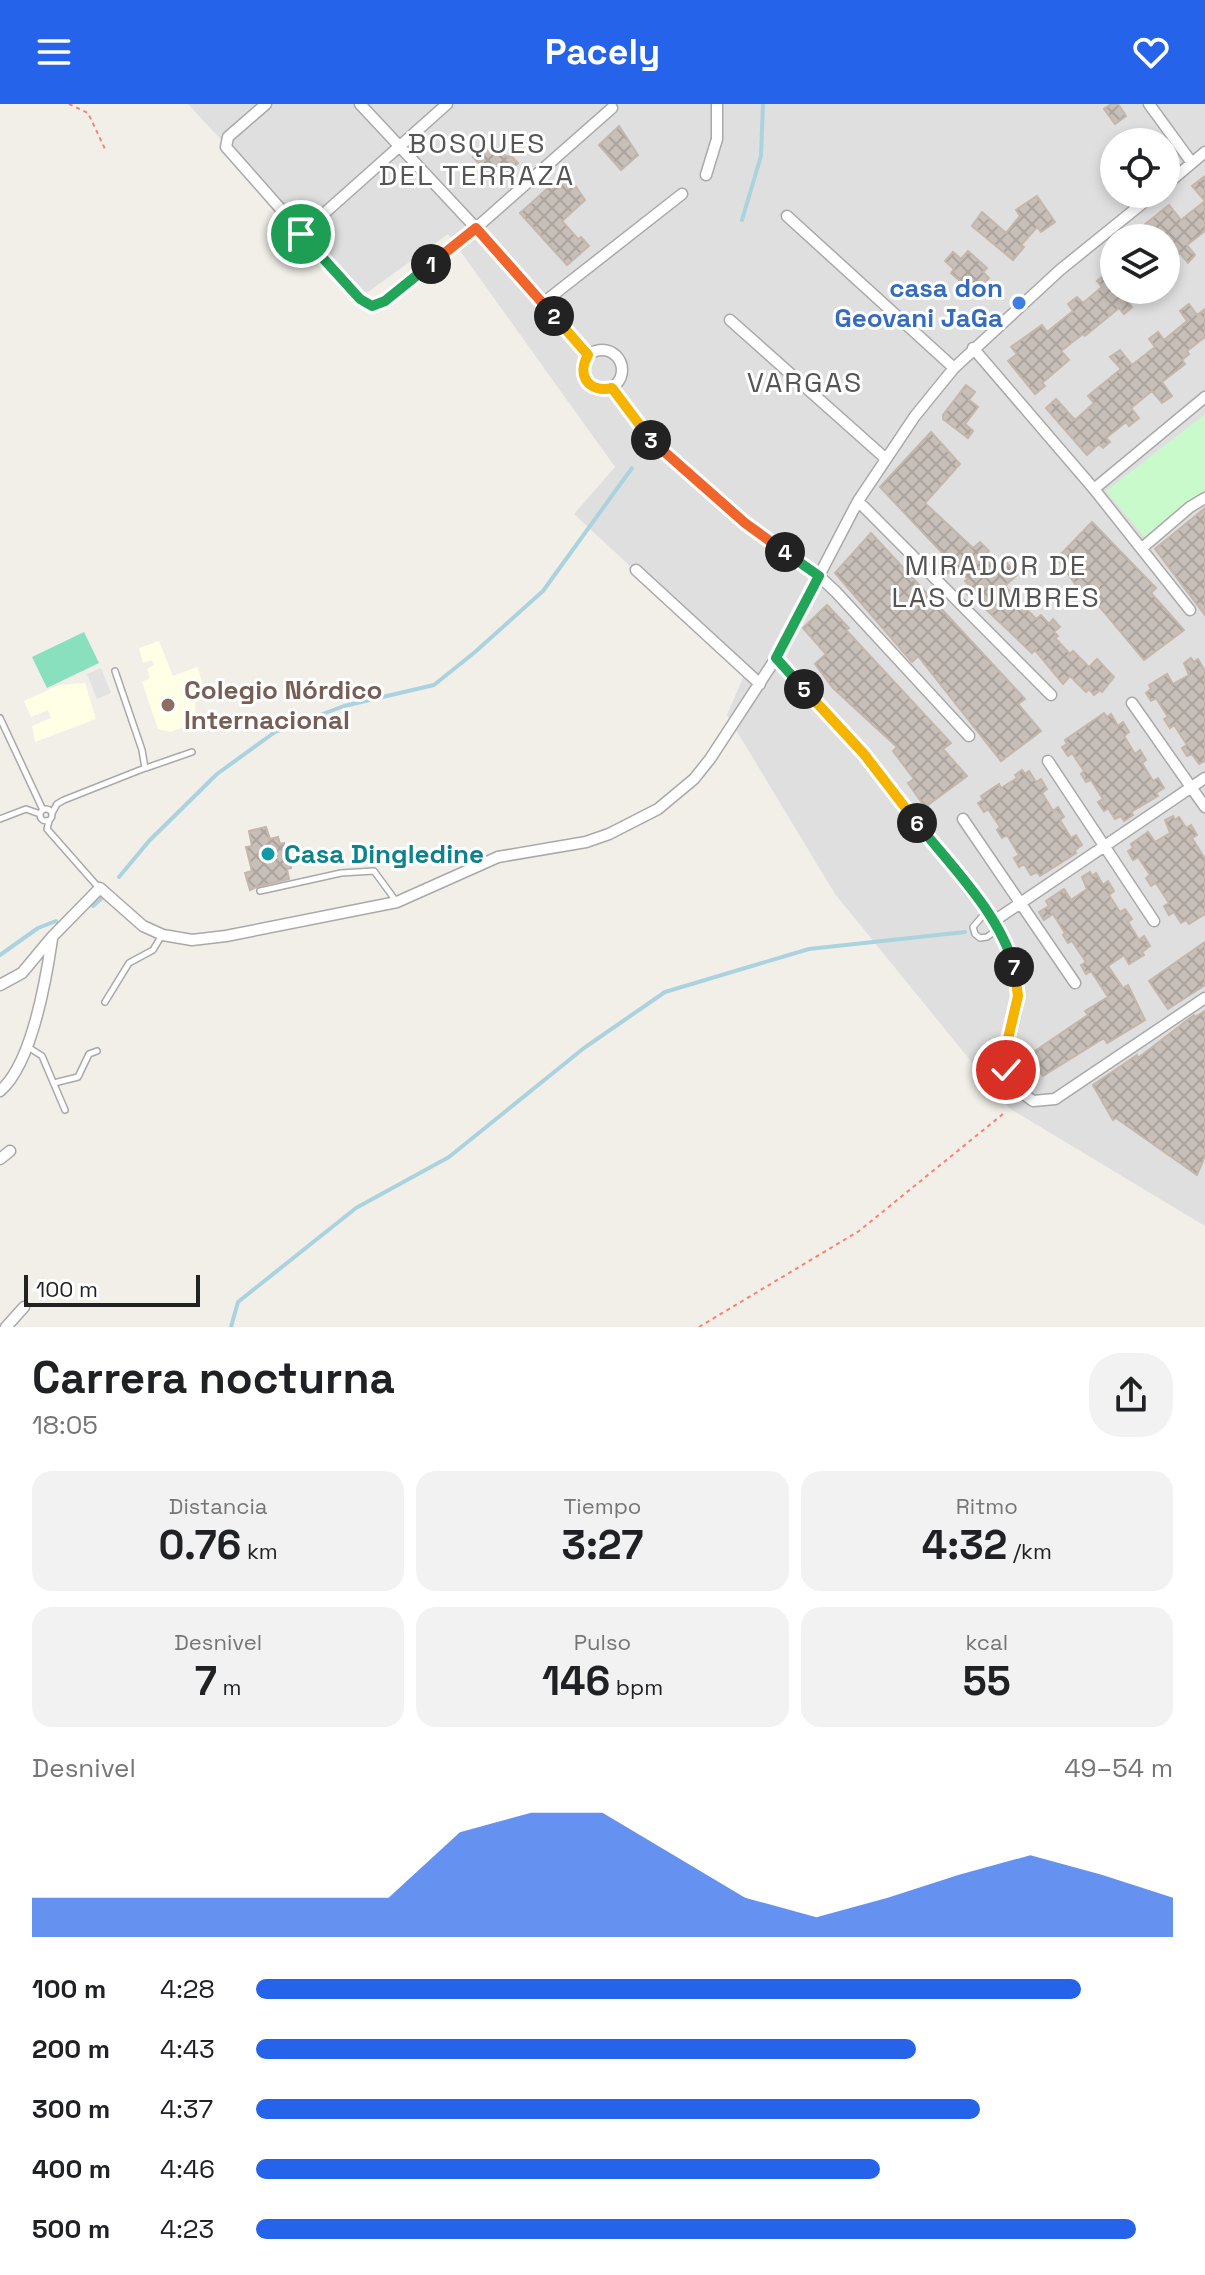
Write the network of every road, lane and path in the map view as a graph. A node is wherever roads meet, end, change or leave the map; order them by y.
1 (69, 104) edge
2 (266, 104) edge
3 (360, 104) edge
4 (447, 104) edge
5 (717, 104) edge
6 (1149, 104) edge
7 (612, 108) dead end
8 (401, 145) junction
9 (106, 151) dead end
10 (1205, 152) edge
11 (1192, 163) junction
12 (1180, 173) edge
13 (706, 175) dead end
14 (682, 194) dead end
15 (1137, 208) edge
16 (787, 216) dead end
17 (476, 228) junction
18 (301, 234) junction
19 (543, 303) junction
20 (730, 320) dead end
21 (973, 348) junction
22 (588, 355) junction
23 (954, 368) junction
24 (612, 388) junction
25 (1205, 397) edge
26 (885, 458) junction
27 (1094, 489) junction
28 (1205, 498) edge
29 (858, 501) junction
30 (1142, 548) junction
31 (636, 570) dead end
32 (819, 576) junction
33 (1190, 610) dead end
34 (776, 658) junction
35 (115, 671) dead end
36 (760, 684) junction
37 (1051, 695) dead end
38 (1132, 703) dead end
39 (0, 718) edge
40 (969, 736) dead end
41 (192, 752) dead end
42 (1048, 761) dead end
43 (145, 768) junction
44 (1205, 778) edge
45 (1192, 787) junction
46 (1205, 807) edge
47 (42, 812) junction
48 (52, 813) junction
49 (0, 819) edge
50 (963, 819) dead end
51 (49, 821) junction
52 (1104, 846) junction
53 (100, 888) junction
54 (260, 891) dead end
55 (397, 902) junction
56 (1021, 903) junction
57 (986, 911) junction
58 (1154, 921) dead end
59 (996, 925) junction
60 (163, 935) junction
61 (52, 937) junction
62 (1075, 983) dead end
63 (0, 985) edge
64 (1205, 998) edge
65 (105, 1002) dead end
66 (27, 1046) junction
67 (97, 1051) dead end
68 (54, 1083) junction
69 (0, 1091) edge
70 (65, 1110) dead end
71 (1003, 1114) dead end
72 (10, 1151) dead end
73 (0, 1159) edge
74 (24, 1307) dead end
75 (6, 1327) edge
76 (699, 1327) edge

1 - 9 path
2 - 18 street
3 - 8 street
4 - 8 street
5 - 13 street
6 - 11 street
7 - 17 street
8 - 17 street
8 - 18 street
10 - 11 street
11 - 12 street
14 - 19 street
15 - 21 street
16 - 23 street
17 - 18 street
17 - 19 street
19 - 22 street
20 - 26 street
21 - 23 street
21 - 27 street
22 - 24 street
22 - 24 street
23 - 26 street
24 - 32 street
25 - 27 street
26 - 29 street
27 - 30 street
28 - 30 street
29 - 32 street
29 - 37 street
30 - 33 street
31 - 36 street
32 - 34 street
32 - 40 street
34 - 36 street
34 - 57 street
35 - 43 lane
36 - 55 street
38 - 45 street
39 - 47 lane
41 - 43 lane
42 - 52 street
43 - 48 lane
44 - 45 street
45 - 46 street
45 - 52 street
47 - 48 lane
47 - 49 lane
47 - 51 lane
48 - 51 lane
50 - 56 street
51 - 53 lane
52 - 56 street
52 - 58 street
53 - 60 street
53 - 61 street
54 - 55 lane
55 - 60 street
56 - 59 street
56 - 62 street
57 - 59 street
57 - 59 lane
59 - 64 street
60 - 65 lane
61 - 63 street
61 - 66 street
66 - 68 lane
66 - 69 street
67 - 68 lane
68 - 70 lane
71 - 76 path
72 - 73 street
74 - 75 street

